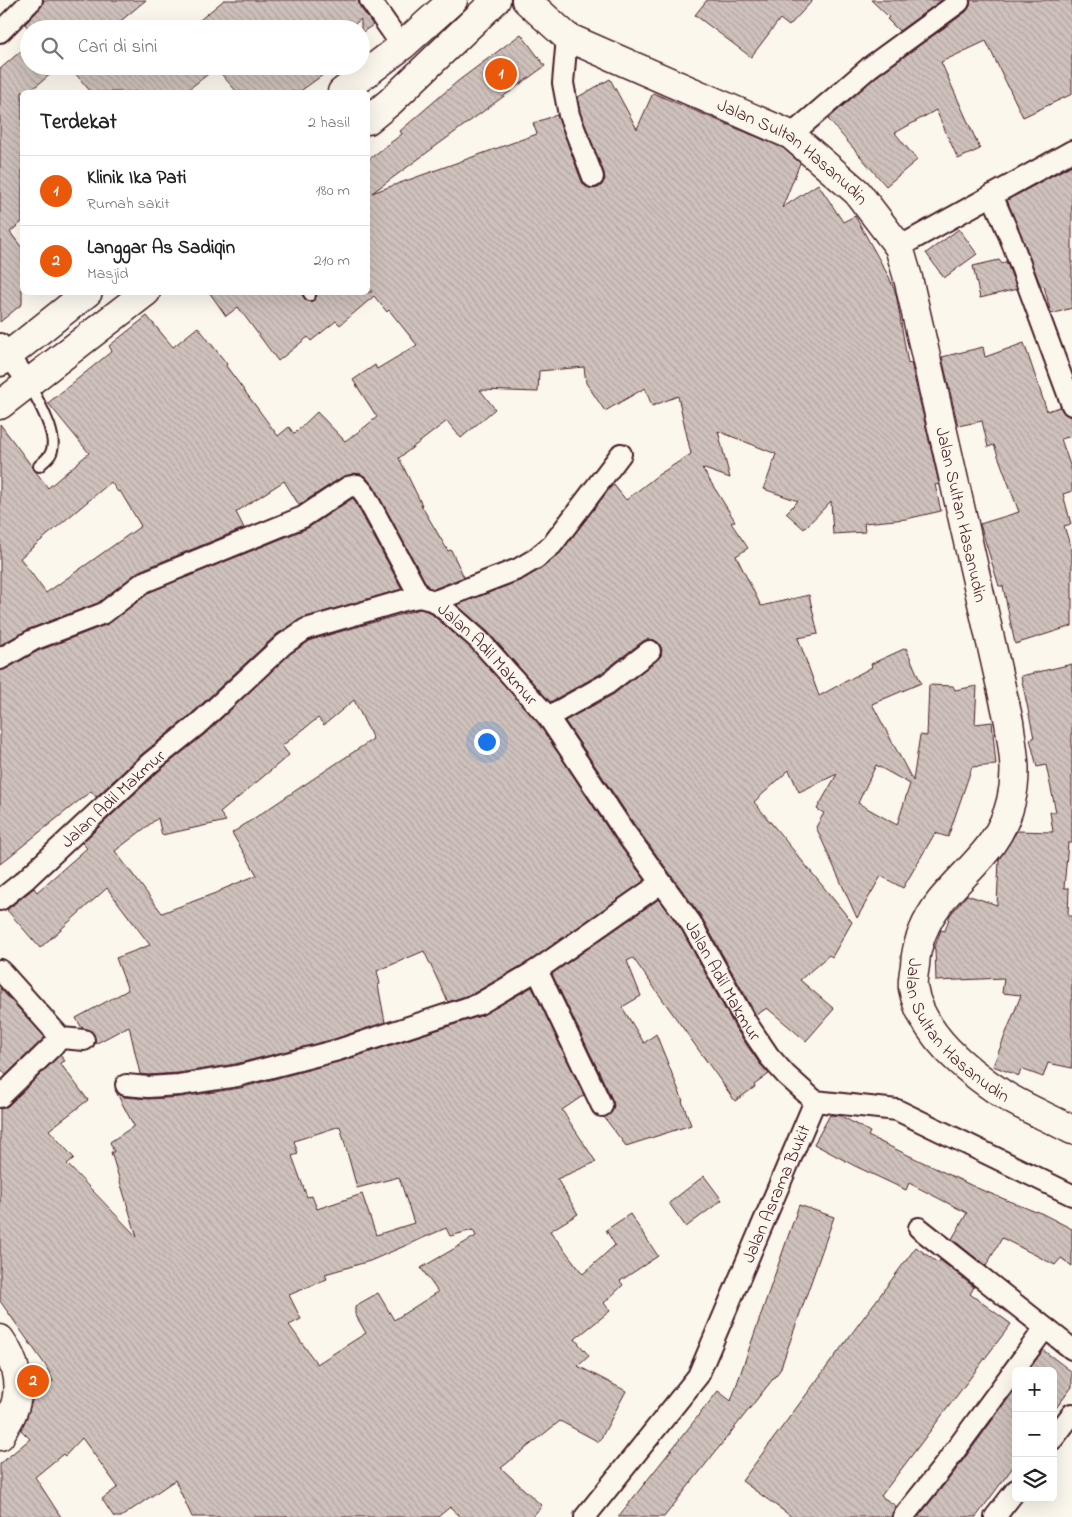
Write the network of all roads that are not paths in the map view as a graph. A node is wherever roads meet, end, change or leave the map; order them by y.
1 (32, 0) edge
2 (370, 0) edge
3 (453, 0) edge
4 (496, 0) edge
5 (526, 0) edge
6 (959, 2) dead end
7 (0, 32) edge
8 (567, 37) junction
9 (402, 46) junction
10 (370, 71) edge
11 (364, 75) edge
12 (345, 90) edge
13 (370, 118) edge
14 (791, 135) junction
15 (1072, 151) edge
16 (593, 177) dead end
17 (992, 195) junction
18 (898, 247) junction
19 (84, 295) edge
20 (142, 295) edge
21 (3, 354) edge
22 (29, 383) junction
23 (1072, 404) edge
24 (0, 406) edge
25 (621, 454) dead end
26 (39, 466) dead end
27 (427, 599) junction
28 (650, 651) dead end
29 (0, 659) edge
30 (548, 717) junction
31 (661, 883) junction
32 (0, 900) edge
33 (0, 970) edge
34 (537, 970) junction
35 (61, 1038) junction
36 (84, 1040) dead end
37 (126, 1085) dead end
38 (0, 1097) edge
39 (815, 1101) junction
40 (602, 1106) dead end
41 (1072, 1130) edge
42 (1072, 1195) edge
43 (919, 1228) dead end
44 (1045, 1328) junction
45 (0, 1339) edge
46 (1072, 1349) edge
47 (1072, 1414) edge
48 (1057, 1434) edge
49 (0, 1436) edge
50 (1012, 1495) edge
51 (585, 1517) edge
52 (903, 1517) edge
53 (995, 1517) edge

1 - 7 street
2 - 9 street
3 - 9 street
4 - 13 street
5 - 8 street, Jalan Sultan Hasanudin
6 - 14 street
8 - 14 street, Jalan Sultan Hasanudin
8 - 16 street
9 - 10 street
11 - 12 street
14 - 18 street, Jalan Sultan Hasanudin
15 - 17 street
17 - 18 street
17 - 23 street
18 - 41 street, Jalan Sultan Hasanudin
19 - 21 street
20 - 22 street
21 - 22 street
22 - 24 street
22 - 26 lane
25 - 27 street
27 - 29 street
27 - 30 street, Jalan Adil Makmur
27 - 32 street, Jalan Adil Makmur
28 - 30 street
30 - 31 street, Jalan Adil Makmur
31 - 34 street
31 - 39 street, Jalan Adil Makmur
33 - 35 street
34 - 37 street
34 - 40 street
35 - 36 street
35 - 38 street
39 - 42 street
39 - 51 street, Jalan Asrama Bukit
43 - 44 street
44 - 46 street
44 - 52 street
45 - 49 street
47 - 48 street
50 - 53 street

